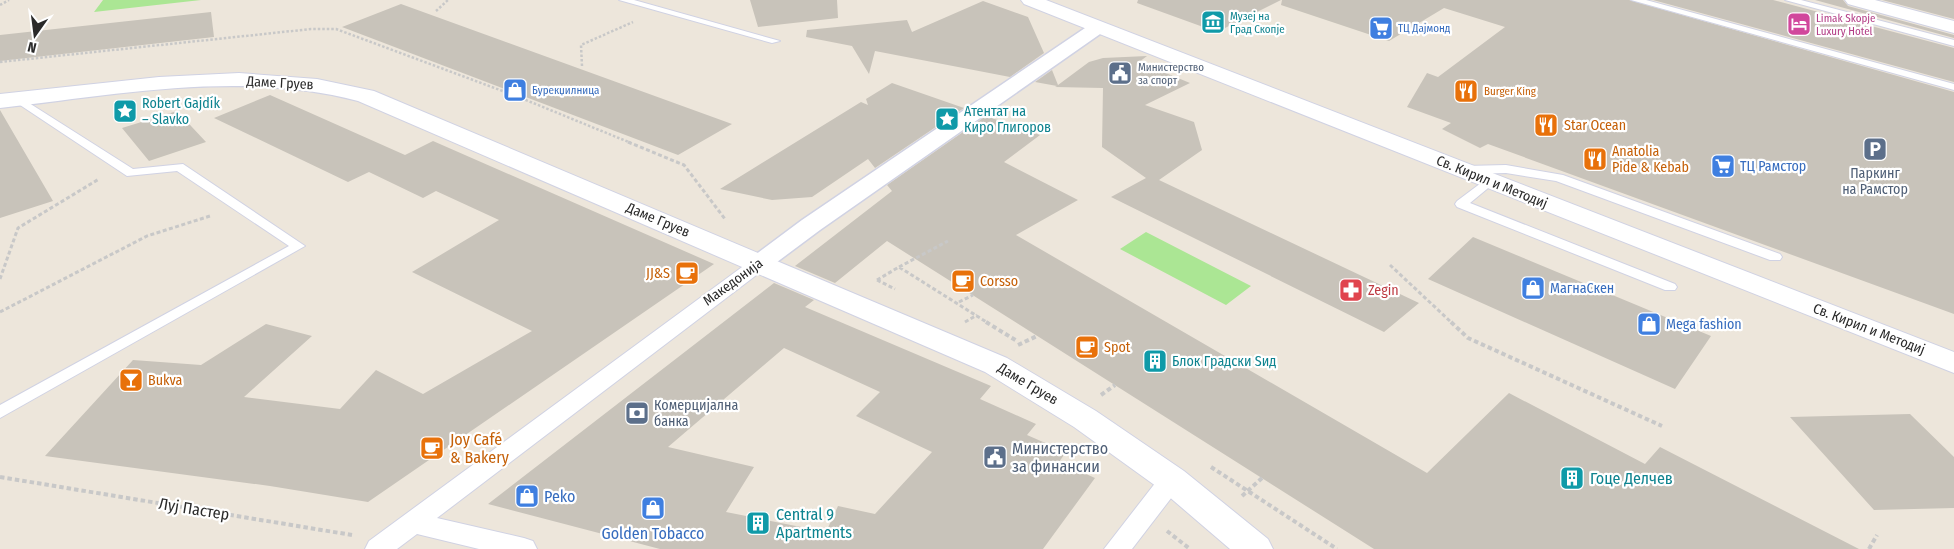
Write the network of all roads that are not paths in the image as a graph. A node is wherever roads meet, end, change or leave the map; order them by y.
1 (624, 0) edge
2 (1030, 0) edge
3 (1636, 0) edge
4 (1790, 0) edge
5 (1854, 0) edge
6 (1954, 26) edge
7 (1098, 28) junction
8 (775, 41) dead end
9 (1954, 42) edge
10 (1954, 87) edge
11 (9, 100) edge
12 (1462, 170) junction
13 (1489, 181) junction
14 (1775, 257) dead end
15 (760, 263) junction
16 (1670, 288) dead end
17 (1954, 362) edge
18 (0, 412) edge
19 (1172, 480) junction
20 (413, 522) junction
21 (383, 545) edge
22 (524, 549) edge
23 (1117, 549) edge
24 (1255, 549) edge

1 - 8 lane
2 - 7 street, Св. Кирил и Методиј
3 - 10 lane
4 - 9 lane
5 - 6 street
7 - 12 street, Св. Кирил и Методиј
7 - 15 street, Македонија
11 - 15 street, Даме Груев
11 - 18 lane
12 - 13 street, Св. Кирил и Методиј
12 - 14 lane
13 - 16 lane
13 - 17 street, Св. Кирил и Методиј
15 - 19 street, Даме Груев
15 - 20 street, Македонија
19 - 23 street
19 - 24 street, Даме Груев
20 - 21 street, Македонија
20 - 22 street

